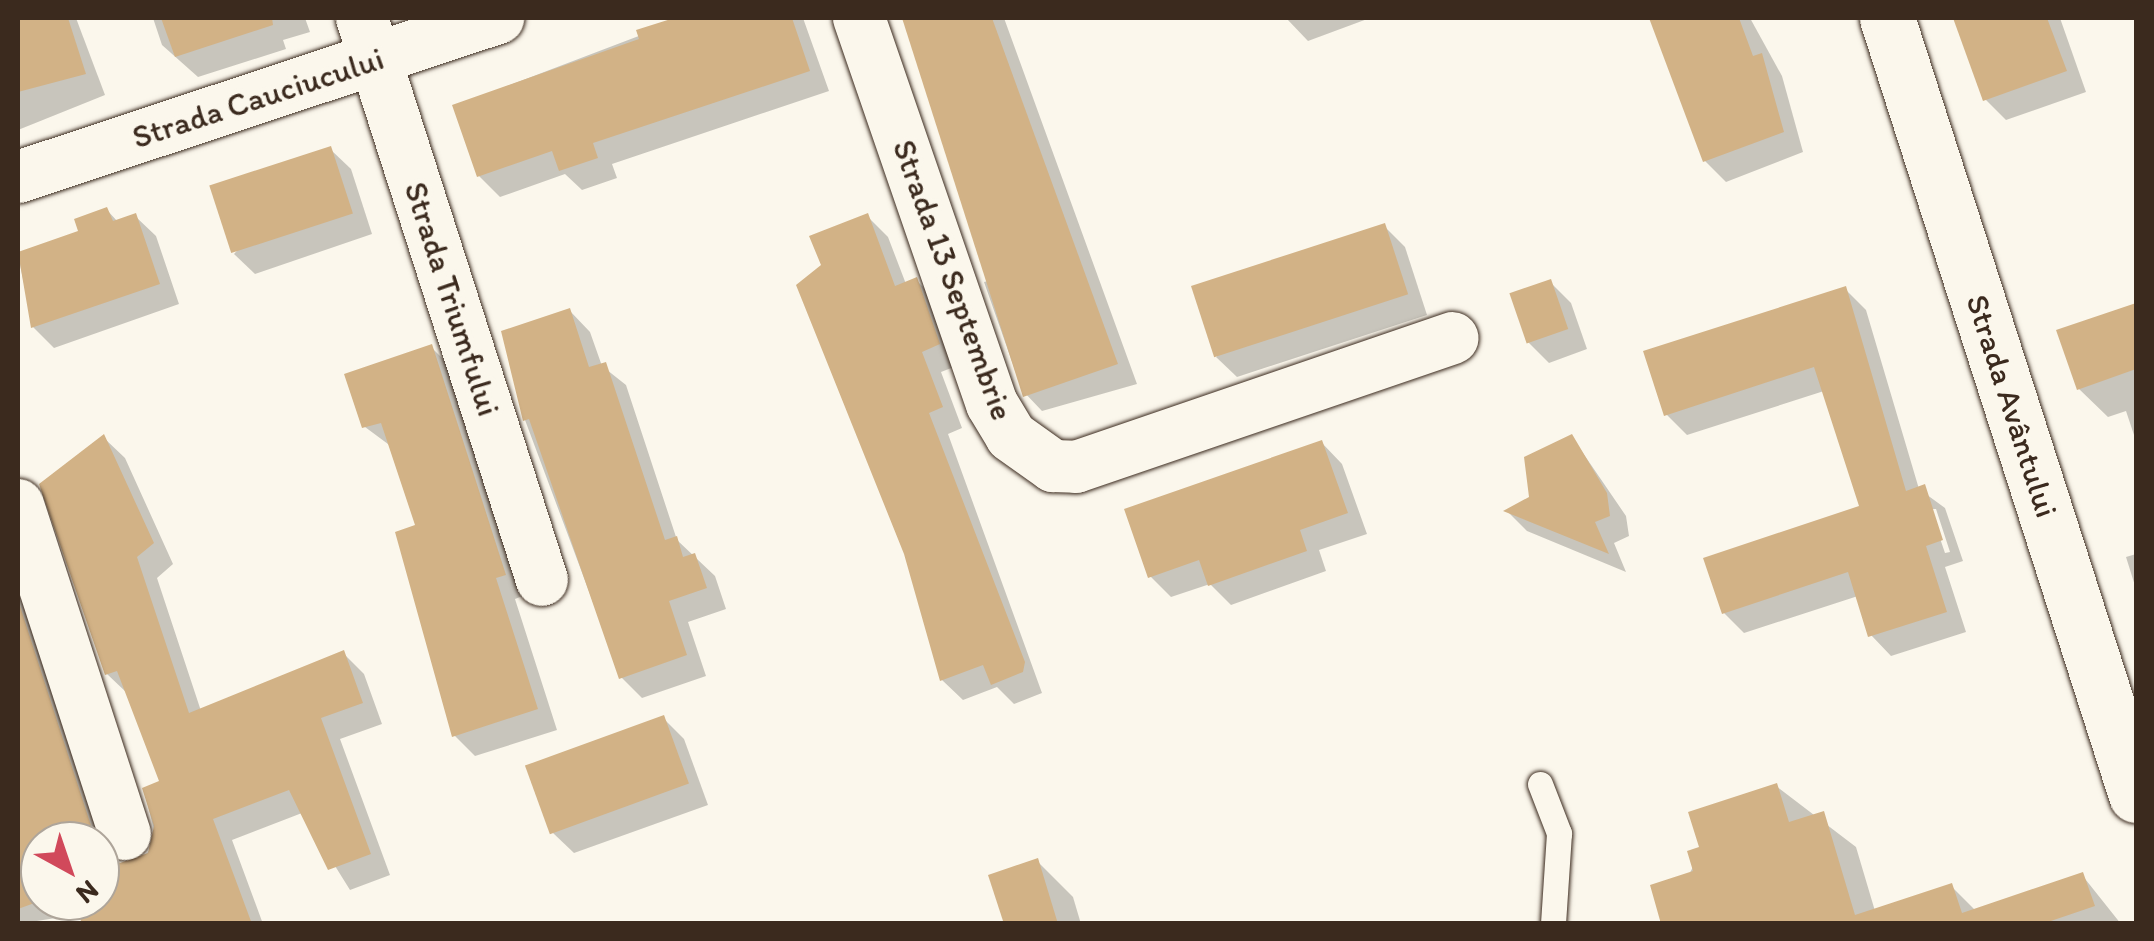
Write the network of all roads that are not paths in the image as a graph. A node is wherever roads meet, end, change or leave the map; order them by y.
1 (498, 18) edge
2 (859, 18) edge
3 (1887, 18) edge
4 (368, 38) edge
5 (18, 177) edge
6 (1452, 338) dead end
7 (18, 506) edge
8 (542, 580) dead end
9 (1540, 784) dead end
10 (2136, 794) edge
11 (125, 834) dead end
12 (1552, 924) edge

1 - 4 street, Strada Cauciucului
2 - 6 street, Strada 13 Septembrie
3 - 10 main road, Strada Avântului
4 - 5 street, Strada Cauciucului
4 - 8 street, Strada Triumfului
7 - 11 street
9 - 12 lane

